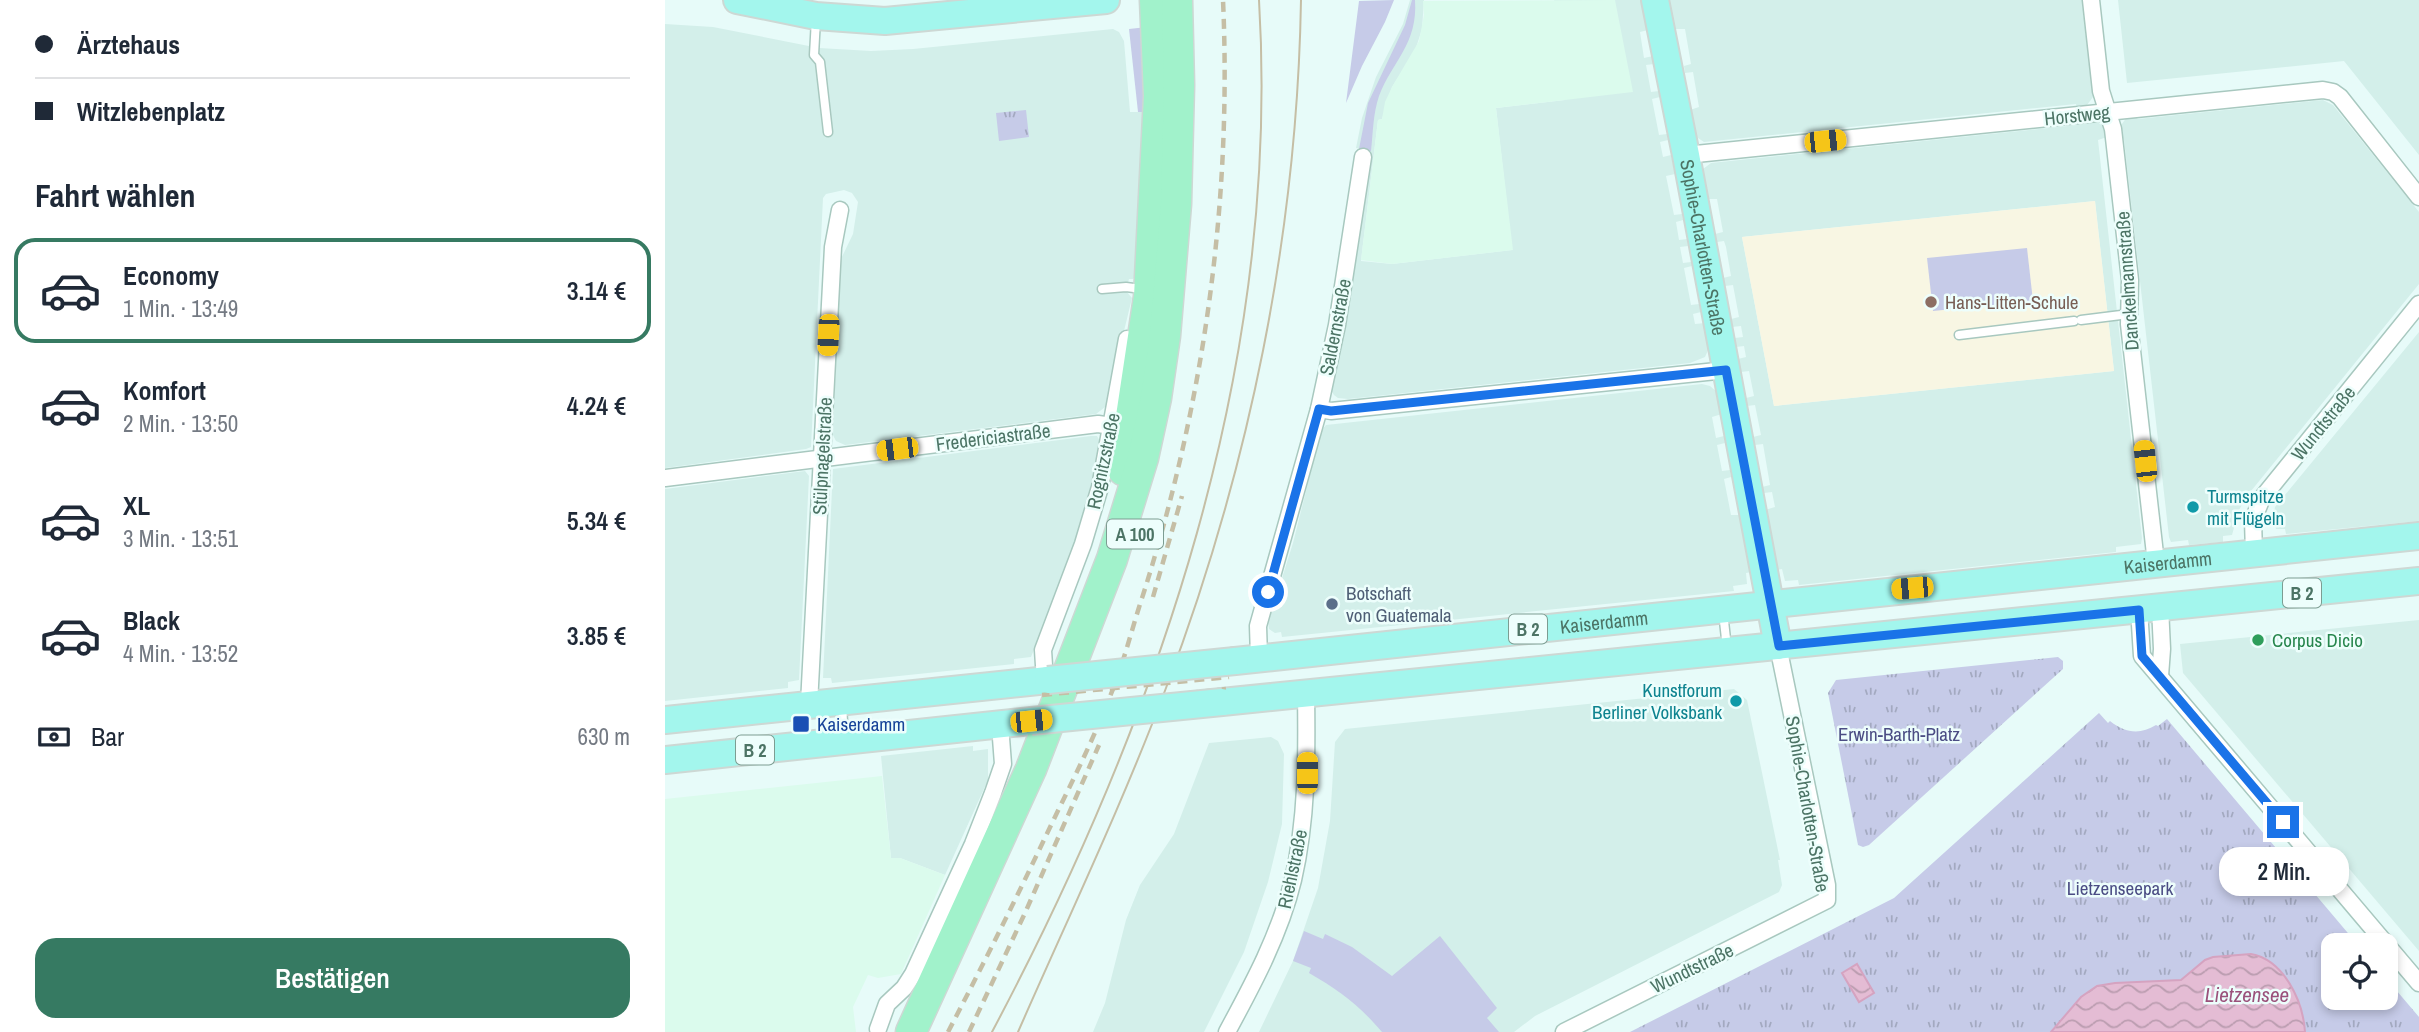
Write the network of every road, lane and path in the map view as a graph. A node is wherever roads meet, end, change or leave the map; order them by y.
1 (737, 0) edge
2 (1106, 0) edge
3 (1155, 0) edge
4 (1177, 0) edge
5 (1191, 0) edge
6 (1655, 0) edge
7 (2091, 0) edge
8 (934, 8) edge
9 (816, 16) junction
10 (2108, 112) junction
11 (828, 132) dead end
12 (1686, 155) junction
13 (1363, 157) dead end
14 (2419, 197) edge
15 (840, 210) dead end
16 (1142, 239) dead end
17 (1102, 289) dead end
18 (1142, 289) junction
19 (1139, 299) dead end
20 (2419, 304) edge
21 (2129, 314) junction
22 (1129, 334) dead end
23 (1959, 335) dead end
24 (1726, 370) junction
25 (1319, 409) junction
26 (1112, 426) junction
27 (822, 458) junction
28 (665, 478) edge
29 (2419, 536) edge
30 (2254, 553) junction
31 (1112, 559) junction
32 (2157, 563) junction
33 (2419, 581) edge
34 (1823, 597) junction
35 (1770, 603) junction
36 (1723, 608) junction
37 (2149, 608) junction
38 (1828, 641) junction
39 (1779, 646) junction
40 (1727, 651) junction
41 (1247, 659) junction
42 (1046, 680) junction
43 (1306, 694) junction
44 (841, 701) junction
45 (809, 704) junction
46 (665, 720) edge
47 (1000, 724) junction
48 (844, 741) junction
49 (665, 760) edge
50 (1821, 904) joint
51 (2419, 983) edge
52 (878, 1029) dead end
53 (911, 1032) edge
54 (927, 1032) edge
55 (1227, 1032) edge
56 (1564, 1032) edge

1 - 9 main road
2 - 8 main road
3 - 31 highway
4 - 31 highway, A 100
5 - 54 highway, A 100
6 - 12 main road, Sophie-Charlotten-Straße
7 - 10 street, Danckelmannstraße
8 - 9 main road
9 - 11 lane
10 - 12 street, Horstweg
10 - 14 street, Horstweg
10 - 21 street, Danckelmannstraße
12 - 24 main road, Sophie-Charlotten-Straße
13 - 25 street, Saldernstraße
15 - 27 street, Stülpnagelstraße
16 - 18 lane
17 - 18 lane
18 - 19 lane
20 - 30 street, Wundtstraße
21 - 23 lane
21 - 32 street, Danckelmannstraße
22 - 26 street, Rognitzstraße
24 - 25 street
24 - 35 main road, Sophie-Charlotten-Straße
25 - 41 street, Saldernstraße
26 - 27 street, Fredericiastraße
26 - 42 street, Rognitzstraße
27 - 28 street, Fredericiastraße
27 - 45 street, Stülpnagelstraße
29 - 30 main road, Kaiserdamm / B 2
30 - 32 main road, Kaiserdamm / B 2
31 - 53 highway, A 100
32 - 34 main road, Kaiserdamm / B 2
33 - 37 main road, B 2
34 - 35 main road, Kaiserdamm / B 2
34 - 38 main road
35 - 36 main road, Kaiserdamm / B 2
35 - 39 main road, Sophie-Charlotten-Straße
36 - 40 lane
36 - 41 main road, Kaiserdamm / B 2
37 - 38 main road, B 2
37 - 51 street
38 - 39 main road, B 2
39 - 40 main road, B 2
39 - 50 street, Sophie-Charlotten-Straße
40 - 43 main road, B 2
41 - 42 main road, Kaiserdamm / B 2, bridge
42 - 44 main road, Kaiserdamm / B 2
43 - 47 main road, B 2, bridge
43 - 55 street, Riehlstraße
44 - 45 main road, Kaiserdamm / B 2
44 - 48 lane
45 - 46 main road, Kaiserdamm / B 2
47 - 48 main road, B 2
47 - 52 street
48 - 49 main road, B 2
50 - 56 street, Wundtstraße

